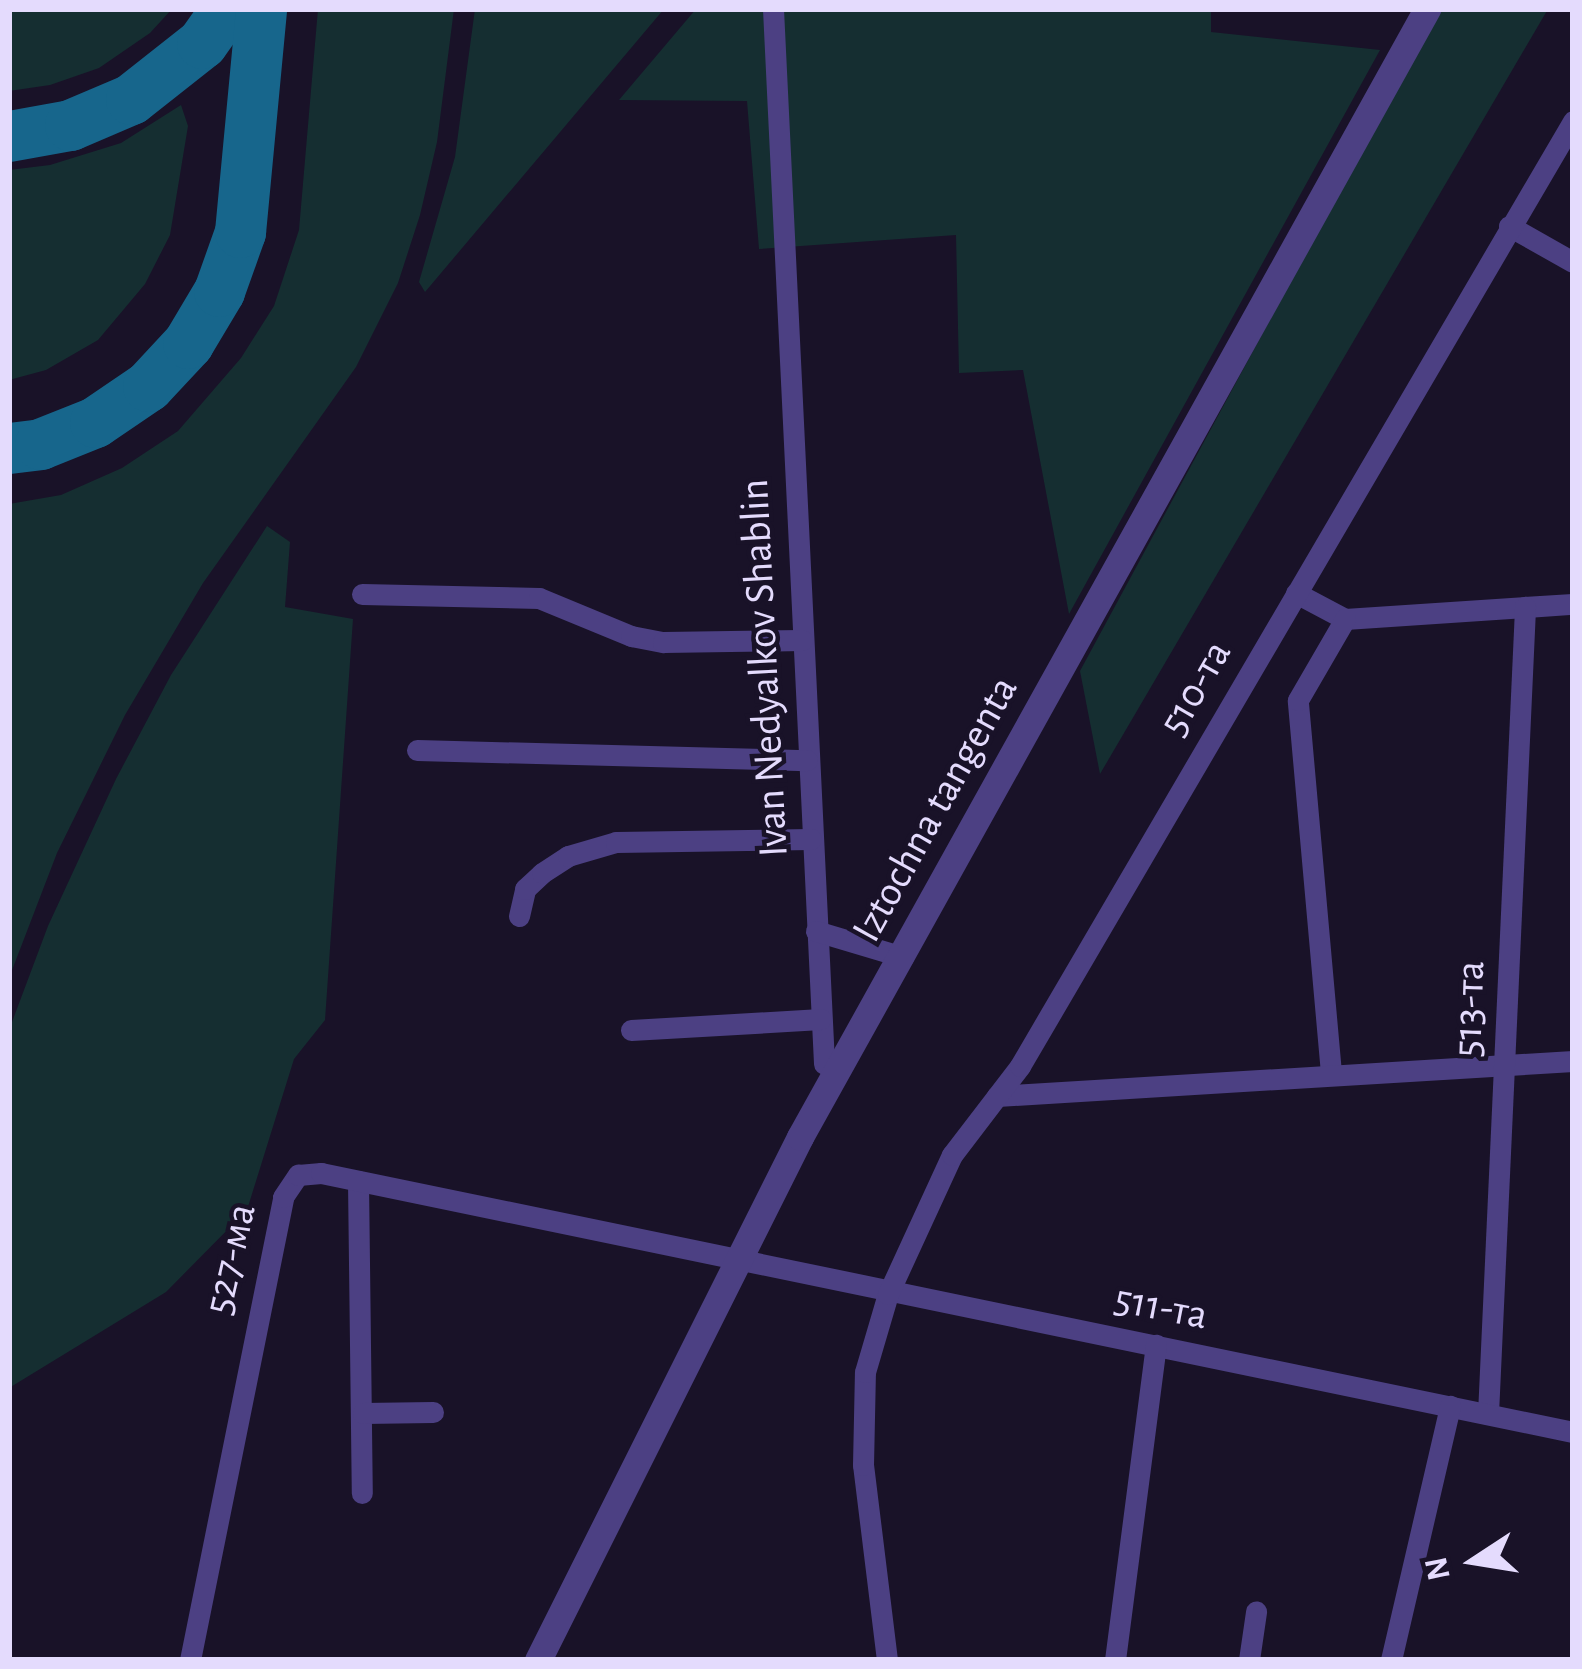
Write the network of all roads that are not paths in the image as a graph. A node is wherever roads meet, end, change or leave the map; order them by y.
1 (772, 9) edge
2 (1427, 9) edge
3 (1573, 121) edge
4 (1509, 226) junction
5 (1573, 262) edge
6 (1296, 592) junction
7 (362, 594) dead end
8 (1573, 604) edge
9 (1525, 607) junction
10 (1345, 619) junction
11 (802, 640) junction
12 (417, 750) dead end
13 (808, 760) junction
14 (812, 839) junction
15 (519, 916) dead end
16 (816, 931) junction
17 (903, 956) junction
18 (821, 1019) junction
19 (631, 1030) dead end
20 (1573, 1061) edge
21 (1506, 1063) junction
22 (824, 1064) dead end
23 (1330, 1073) junction
24 (997, 1096) junction
25 (358, 1181) junction
26 (735, 1258) junction
27 (888, 1294) junction
28 (1156, 1346) junction
29 (1450, 1406) junction
30 (434, 1412) dead end
31 (363, 1413) junction
32 (1488, 1414) junction
33 (1573, 1432) edge
34 (362, 1493) dead end
35 (1256, 1612) dead end
36 (190, 1660) edge
37 (538, 1660) edge
38 (887, 1660) edge
39 (1115, 1660) edge
40 (1249, 1660) edge
41 (1391, 1660) edge

1 - 11 street, Ivan Nedyalkov Shablin
2 - 17 street, Iztochna tangenta
3 - 4 street, 510-та
4 - 5 street
4 - 6 street, 510-та
6 - 10 street
6 - 24 street, 510-та
7 - 11 street
8 - 9 street
9 - 10 street
9 - 21 street, 513-та
10 - 23 street
11 - 13 street, Ivan Nedyalkov Shablin
12 - 13 street
13 - 14 street, Ivan Nedyalkov Shablin
14 - 15 street
14 - 16 street, Ivan Nedyalkov Shablin
16 - 17 street
16 - 18 street, Ivan Nedyalkov Shablin
17 - 26 street, Iztochna tangenta
18 - 19 street
18 - 22 street, Ivan Nedyalkov Shablin
20 - 21 street
21 - 23 street
21 - 32 street, 513-та
23 - 24 street
24 - 27 street, 510-та
25 - 26 street, 527-ма
25 - 31 street
25 - 36 street, 527-ма
26 - 27 street, 511-та
26 - 37 street, Iztochna tangenta
27 - 28 street, 511-та
27 - 38 street, 510-та
28 - 29 street, 511-та
28 - 39 street
29 - 32 street, 511-та
29 - 41 street
30 - 31 street
31 - 34 street
32 - 33 street, 511-та
35 - 40 street

